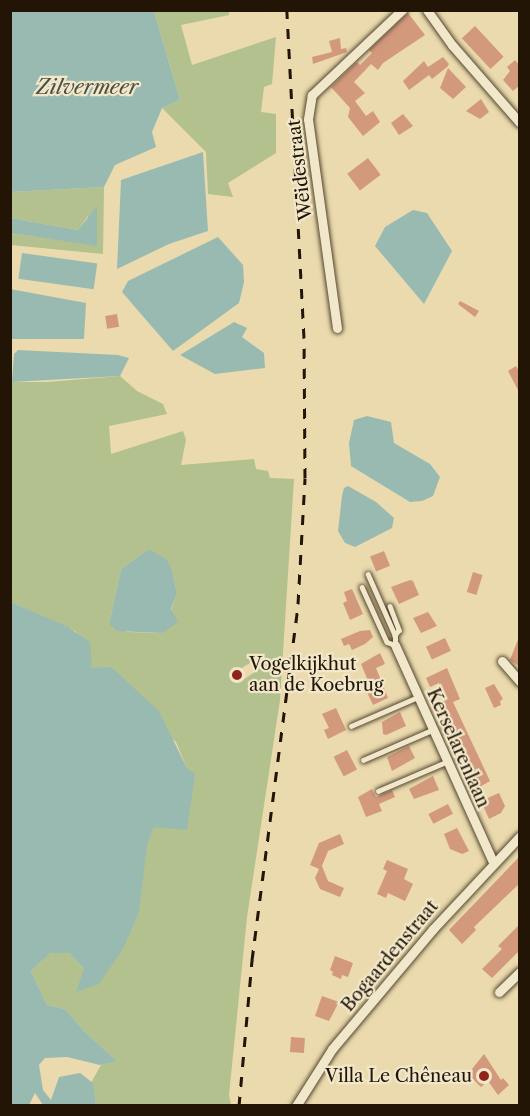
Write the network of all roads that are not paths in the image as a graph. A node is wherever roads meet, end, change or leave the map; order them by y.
1 (402, 10) edge
2 (427, 10) edge
3 (519, 123) edge
4 (337, 328) dead end
5 (368, 575) dead end
6 (362, 587) dead end
7 (390, 606) dead end
8 (395, 641) junction
9 (502, 661) dead end
10 (519, 682) edge
11 (418, 697) junction
12 (351, 726) dead end
13 (432, 730) junction
14 (363, 760) dead end
15 (447, 762) junction
16 (378, 791) dead end
17 (519, 836) edge
18 (493, 862) junction
19 (519, 972) edge
20 (499, 992) dead end
21 (297, 1106) edge

1 - 4 street, Weidestraat
2 - 3 street
5 - 8 lane
6 - 8 lane
7 - 8 lane
8 - 11 street, Kerselarenlaan
9 - 10 street
11 - 12 lane
11 - 13 street, Kerselarenlaan
13 - 14 lane
13 - 15 street, Kerselarenlaan
15 - 16 lane
15 - 18 street, Kerselarenlaan
17 - 18 street, Bogaardenstraat
18 - 21 street, Bogaardenstraat
19 - 20 street

